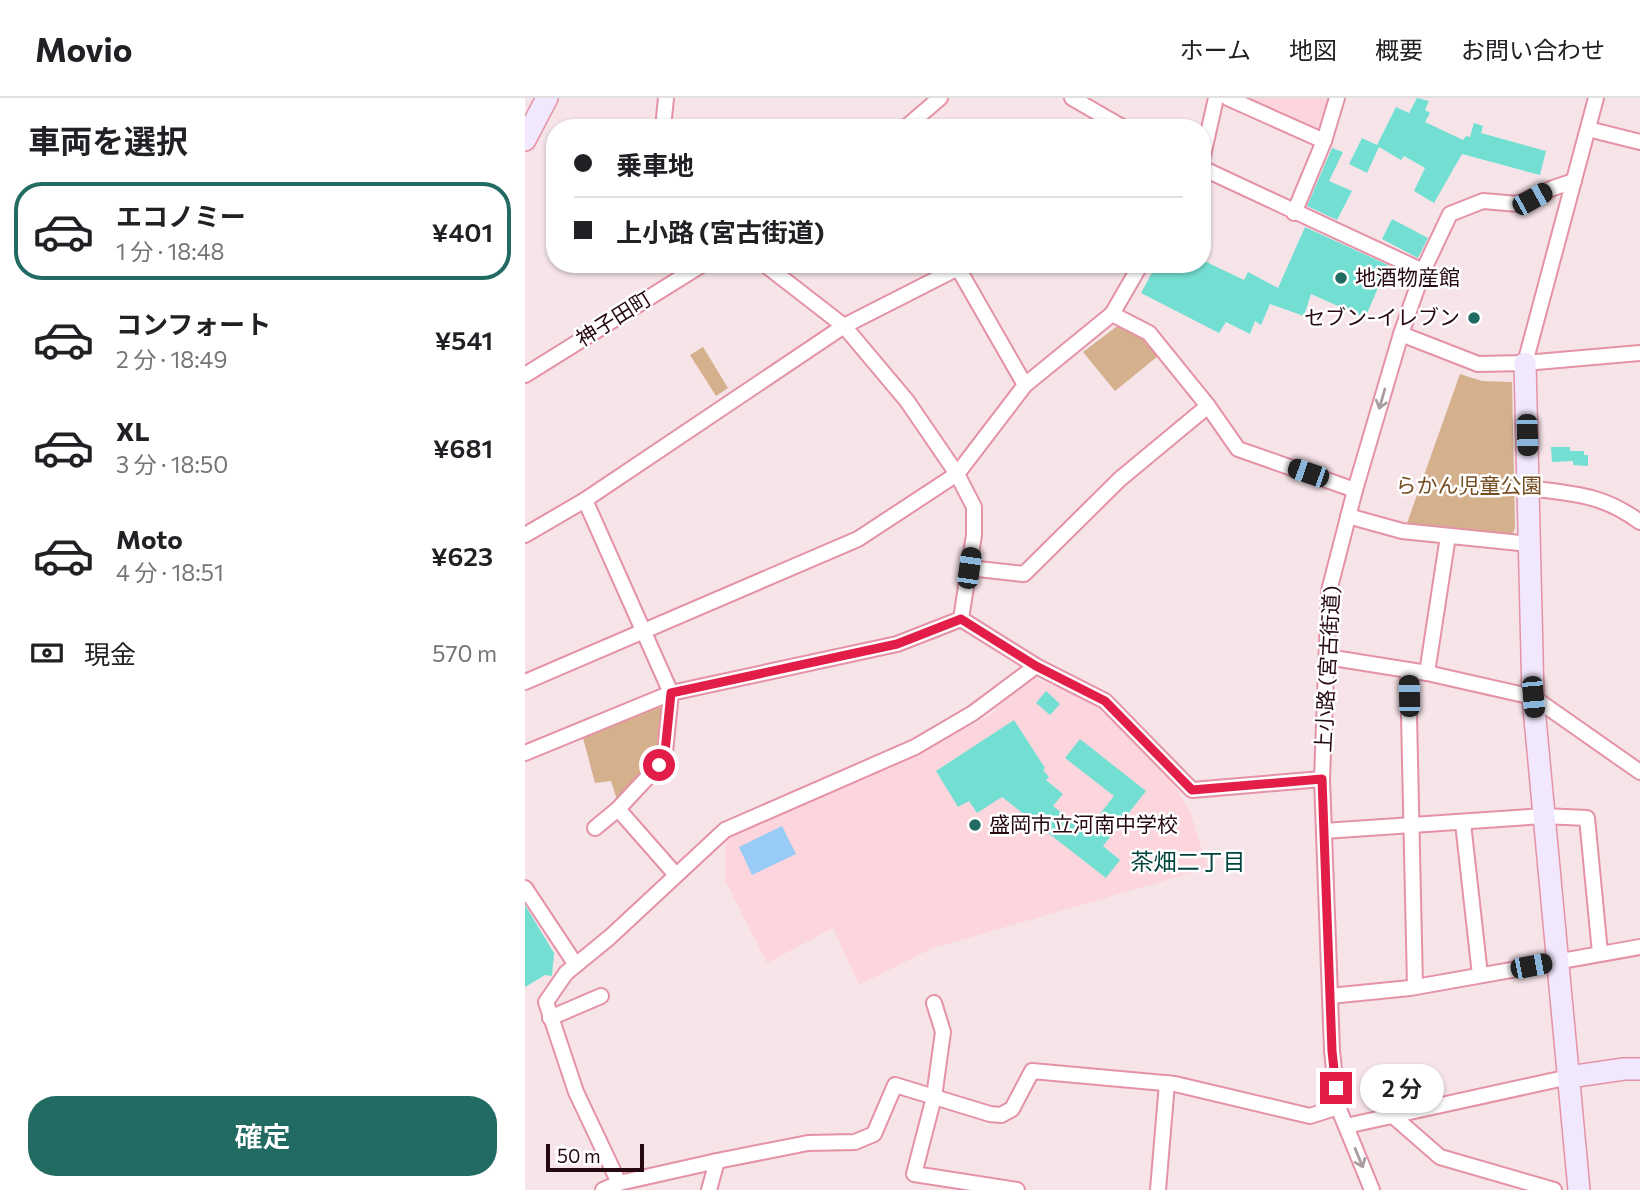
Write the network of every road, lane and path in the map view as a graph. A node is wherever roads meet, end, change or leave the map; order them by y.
1 (547, 98) edge
2 (666, 98) edge
3 (940, 98) edge
4 (1072, 98) edge
5 (1216, 98) edge
6 (1229, 98) edge
7 (1337, 98) edge
8 (1596, 98) edge
9 (664, 119) edge
10 (916, 119) edge
11 (1108, 119) edge
12 (1211, 120) edge
13 (1588, 129) junction
14 (525, 140) edge
15 (1324, 141) junction
16 (1640, 142) edge
17 (1211, 172) edge
18 (1574, 181) junction
19 (1294, 213) junction
20 (1423, 271) junction
21 (689, 273) edge
22 (776, 273) edge
23 (948, 273) edge
24 (961, 273) edge
25 (1136, 273) edge
26 (1112, 314) junction
27 (844, 326) junction
28 (1401, 334) junction
29 (1640, 352) edge
30 (1525, 363) junction
31 (525, 375) edge
32 (1025, 385) junction
33 (1208, 406) junction
34 (957, 474) junction
35 (1529, 488) junction
36 (1355, 490) junction
37 (585, 500) junction
38 (1348, 516) junction
39 (1640, 522) edge
40 (525, 535) edge
41 (1448, 536) junction
42 (1530, 544) junction
43 (969, 568) junction
44 (961, 619) junction
45 (645, 630) junction
46 (1327, 657) junction
47 (1036, 666) junction
48 (1408, 670) junction
49 (1427, 673) junction
50 (525, 682) edge
51 (671, 693) junction
52 (1533, 697) junction
53 (525, 753) edge
54 (1640, 772) edge
55 (1322, 779) junction
56 (618, 809) junction
57 (1543, 816) junction
58 (1463, 822) junction
59 (1412, 826) junction
60 (595, 828) dead end
61 (1324, 831) junction
62 (675, 875) junction
63 (525, 888) edge
64 (1640, 947) edge
65 (1600, 953) junction
66 (1556, 961) junction
67 (576, 965) junction
68 (1480, 975) junction
69 (1415, 987) junction
70 (601, 996) dead end
71 (1330, 996) junction
72 (934, 1003) dead end
73 (550, 1018) junction
74 (1640, 1069) edge
75 (1569, 1077) junction
76 (1167, 1083) junction
77 (934, 1097) junction
78 (1338, 1107) junction
79 (1393, 1116) junction
80 (1346, 1126) junction
81 (717, 1161) junction
82 (619, 1183) junction
83 (603, 1190) edge
84 (709, 1190) edge
85 (1017, 1190) edge
86 (1158, 1190) edge
87 (1372, 1190) edge
88 (1554, 1190) edge
89 (1579, 1190) edge

1 - 14 street
2 - 9 street
3 - 10 street
4 - 11 street
5 - 12 street
6 - 15 street
7 - 15 street
8 - 13 street
13 - 16 street
13 - 18 street
15 - 19 street
17 - 19 street
18 - 20 street, 上小路 (宮古街道)
18 - 30 street
19 - 20 street
20 - 28 street, 上小路 (宮古街道)
21 - 31 street, 神子田町
22 - 27 street
23 - 27 street
24 - 32 street
25 - 26 street
26 - 32 street
26 - 33 street
27 - 34 street
27 - 37 street
28 - 30 street
28 -> 36 street, 上小路 (宮古街道)
29 - 30 street
30 - 35 street
32 - 34 street
33 - 36 street
33 - 43 street
34 - 43 street
34 - 45 street
35 - 39 street
35 - 42 street
36 - 38 street, 上小路 (宮古街道)
37 - 40 street
37 - 45 street
38 - 41 street
38 - 46 street, 上小路 (宮古街道)
41 - 42 street
41 - 49 street
42 - 52 street
43 - 44 street
44 - 47 street
44 - 51 street
45 - 50 street
45 - 51 street
46 - 48 street
46 - 55 street, 上小路 (宮古街道)
47 - 55 street
47 - 62 street
48 - 49 street
48 - 59 street
49 - 52 street
51 - 53 street
51 - 56 street
52 - 54 street
52 - 57 street
55 - 61 street, 上小路 (宮古街道)
56 - 60 street
56 - 62 street
57 - 58 street
57 - 65 street
57 - 66 street
58 - 59 street
58 - 68 street
59 - 61 street
59 - 69 street
61 - 71 street, 上小路 (宮古街道)
62 - 67 street
63 - 67 street
64 - 65 street
65 - 66 street
66 - 68 street
66 - 75 street
67 - 73 street
68 - 69 street
69 - 71 street
70 - 73 street
71 - 78 street, 上小路 (宮古街道)
72 - 77 street
73 - 82 street
74 - 75 street
75 - 79 street
75 - 89 street
76 - 77 street
76 - 78 street
76 - 86 street
77 - 81 street
77 - 85 street
78 - 80 street, 上小路 (宮古街道)
79 - 80 street
79 - 88 street
80 -> 87 street, 上小路 (宮古街道)
81 - 82 street
81 - 84 street
82 - 83 street

